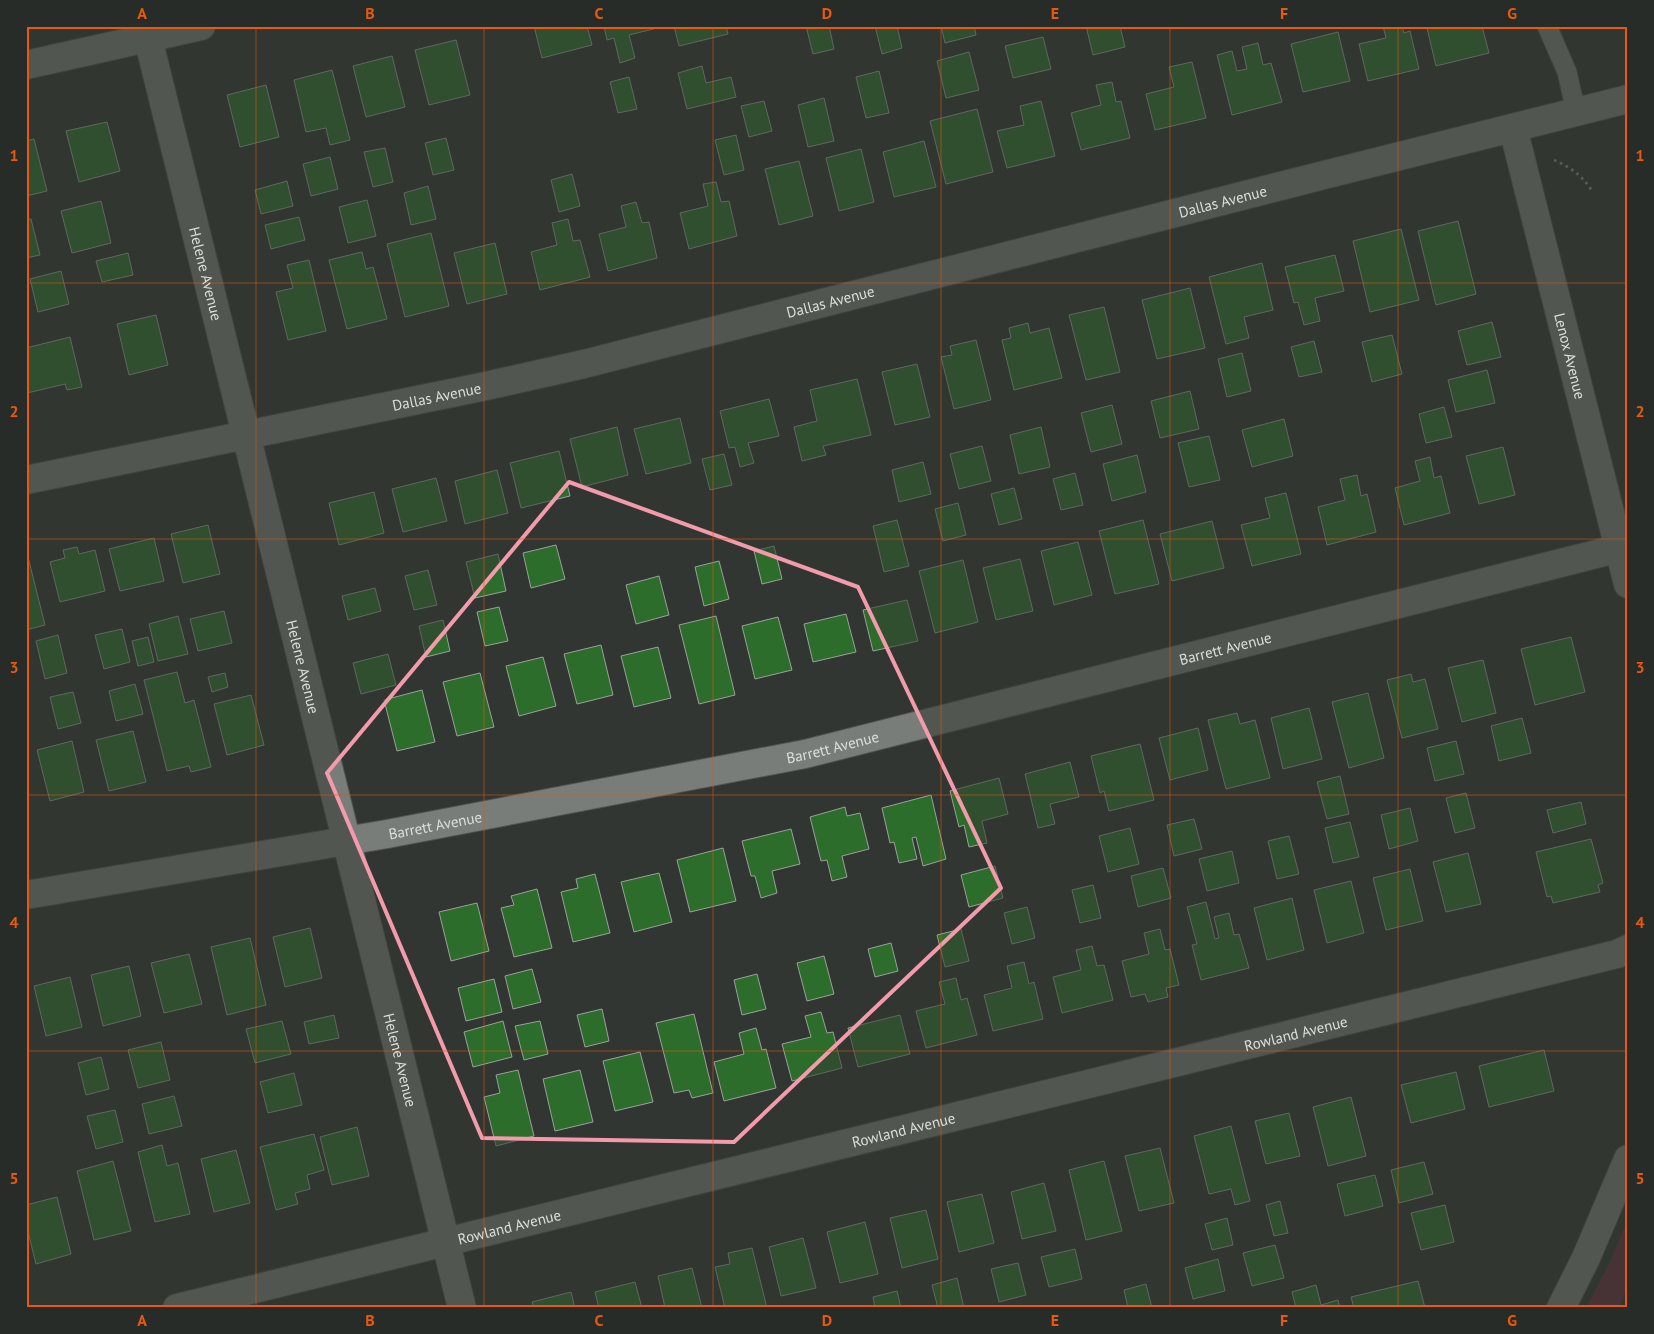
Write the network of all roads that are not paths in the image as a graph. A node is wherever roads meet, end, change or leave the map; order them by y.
1 (201, 26) edge
2 (1547, 26) edge
3 (146, 32) edge
4 (26, 65) edge
5 (1628, 99) edge
6 (1576, 112) junction
7 (1513, 128) junction
8 (246, 434) junction
9 (26, 480) edge
10 (1623, 547) edge
11 (1628, 584) edge
12 (346, 840) junction
13 (26, 895) edge
14 (1628, 949) edge
15 (1628, 1159) edge
16 (446, 1241) junction
17 (177, 1308) edge
18 (462, 1308) edge
19 (1560, 1308) edge

1 - 3 street
2 - 6 lane
3 - 4 street
3 - 8 street, Helene Avenue
5 - 6 street, Dallas Avenue
6 - 7 street, Dallas Avenue
7 - 8 street, Dallas Avenue
7 - 10 street, Lenox Avenue
8 - 9 street, Dallas Avenue
8 - 12 street, Helene Avenue
10 - 11 street, Lenox Avenue
10 - 12 street, Barrett Avenue
12 - 13 street, Barrett Avenue
12 - 16 street, Helene Avenue
14 - 16 street, Rowland Avenue
15 - 19 street
16 - 17 street, Rowland Avenue
16 - 18 street, Helene Avenue

